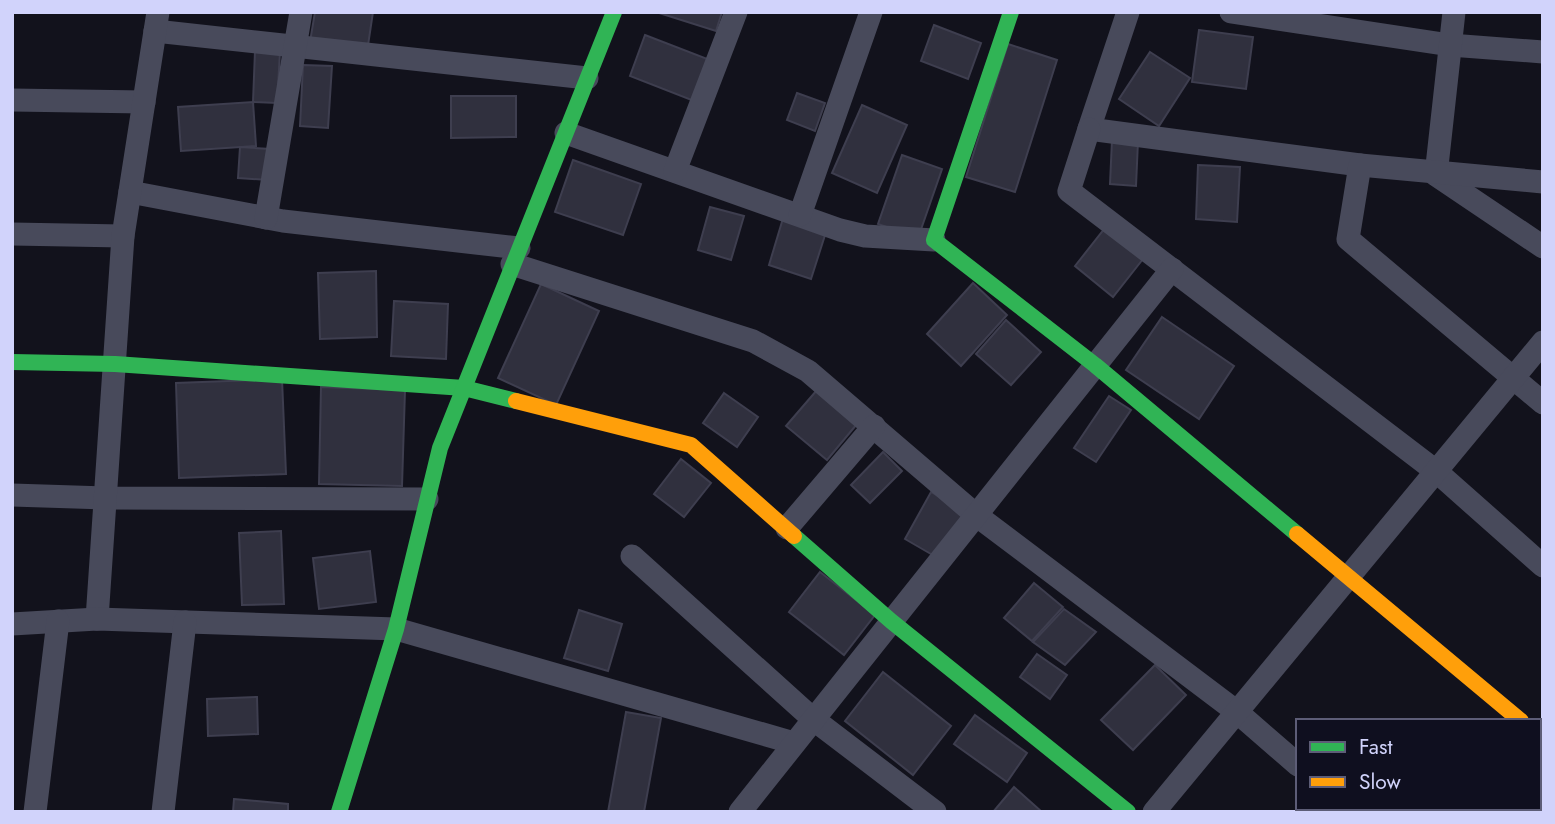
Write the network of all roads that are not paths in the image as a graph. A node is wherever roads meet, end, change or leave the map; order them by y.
1 (301, 12) edge
2 (614, 12) edge
3 (736, 12) edge
4 (871, 12) edge
5 (1011, 12) edge
6 (1128, 12) edge
7 (1231, 12) edge
8 (1454, 12) edge
9 (156, 22) edge
10 (1450, 45) junction
11 (296, 47) junction
12 (1543, 52) edge
13 (587, 78) junction
14 (12, 100) edge
15 (144, 102) junction
16 (1089, 129) junction
17 (566, 133) junction
18 (1360, 165) junction
19 (675, 171) junction
20 (1436, 174) junction
21 (1543, 182) edge
22 (130, 192) junction
23 (800, 215) junction
24 (266, 218) junction
25 (12, 234) edge
26 (123, 236) junction
27 (933, 240) junction
28 (1543, 247) edge
29 (516, 256) junction
30 (1172, 269) junction
31 (1543, 342) edge
32 (12, 362) edge
33 (115, 364) junction
34 (1095, 365) junction
35 (1514, 379) junction
36 (464, 388) junction
37 (1543, 403) edge
38 (874, 426) junction
39 (1437, 472) junction
40 (12, 495) edge
41 (106, 498) junction
42 (427, 499) junction
43 (976, 515) junction
44 (787, 528) junction
45 (632, 556) dead end
46 (1543, 566) edge
47 (1349, 577) junction
48 (97, 619) junction
49 (58, 621) junction
50 (891, 621) junction
51 (185, 622) junction
52 (12, 624) edge
53 (396, 629) junction
54 (1237, 712) junction
55 (813, 719) junction
56 (1519, 719) edge
57 (794, 743) junction
58 (1296, 763) edge
59 (35, 812) edge
60 (163, 812) edge
61 (339, 812) edge
62 (740, 812) edge
63 (935, 812) edge
64 (1128, 812) edge
65 (1154, 812) edge

1 - 11 street
2 - 13 street
3 - 19 street
4 - 23 street
5 - 27 street
6 - 16 street
7 - 10 street
8 - 10 street
9 - 11 street
9 - 15 street
10 - 12 street
10 - 20 street
11 - 13 street
11 - 24 street
13 - 17 street
14 - 15 street
15 - 22 street
16 - 18 street
16 - 30 street
17 - 19 street
17 - 29 street
18 - 20 street
18 - 35 street
19 - 23 street
20 - 21 street
20 - 28 street
22 - 24 street
22 - 26 street
23 - 27 street
24 - 29 street
25 - 26 street
26 - 33 street
27 - 34 street
29 - 36 street
29 - 38 street
30 - 34 street
30 - 39 street
31 - 35 street
32 - 33 street
33 - 36 street
33 - 41 street
34 - 43 street
34 - 47 street
35 - 37 street
35 - 39 street
36 - 42 street
36 - 44 street
38 - 43 street
38 - 44 street
39 - 46 street
39 - 47 street
40 - 41 street
41 - 42 street
41 - 48 street
42 - 53 street
43 - 50 street
43 - 54 street
44 - 50 street
45 - 55 street
47 - 54 street
47 - 56 street
48 - 49 street
48 - 51 street
49 - 52 street
49 - 59 street
50 - 55 street
50 - 64 street
51 - 53 street
51 - 60 street
53 - 57 street
53 - 61 street
54 - 58 street
54 - 65 street
55 - 57 street
55 - 63 street
57 - 62 street

